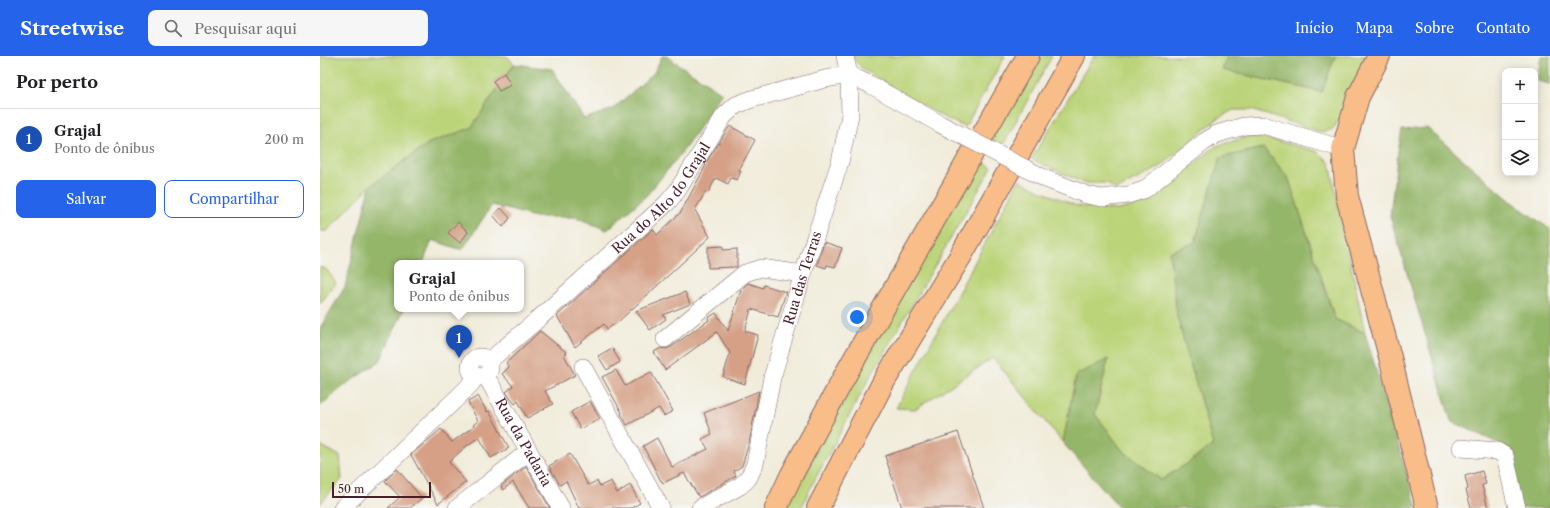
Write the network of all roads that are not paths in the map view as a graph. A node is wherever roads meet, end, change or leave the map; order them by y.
1 (845, 56) edge
2 (1028, 56) edge
3 (1074, 56) edge
4 (1379, 56) edge
5 (849, 76) junction
6 (1343, 149) junction
7 (803, 274) junction
8 (664, 339) dead end
9 (583, 367) dead end
10 (483, 371) junction
11 (1461, 448) dead end
12 (528, 451) junction
13 (342, 508) edge
14 (457, 508) edge
15 (561, 508) edge
16 (661, 508) edge
17 (700, 508) edge
18 (776, 508) edge
19 (818, 508) edge
20 (1428, 508) edge
21 (1517, 508) edge

1 - 5 street, Rua das Terras
2 - 18 main road
3 - 19 main road
4 - 6 main road
5 - 6 street, bridge
5 - 7 street, Rua das Terras
5 - 10 street, Rua do Alto do Grajal
6 - 20 main road
7 - 8 street
7 - 17 street, Rua das Terras
9 - 16 street
10 - 12 street, Rua da Padaria
10 - 13 street, Rua do Alto do Grajal
11 - 21 street
12 - 14 street
12 - 15 street, Rua da Padaria

